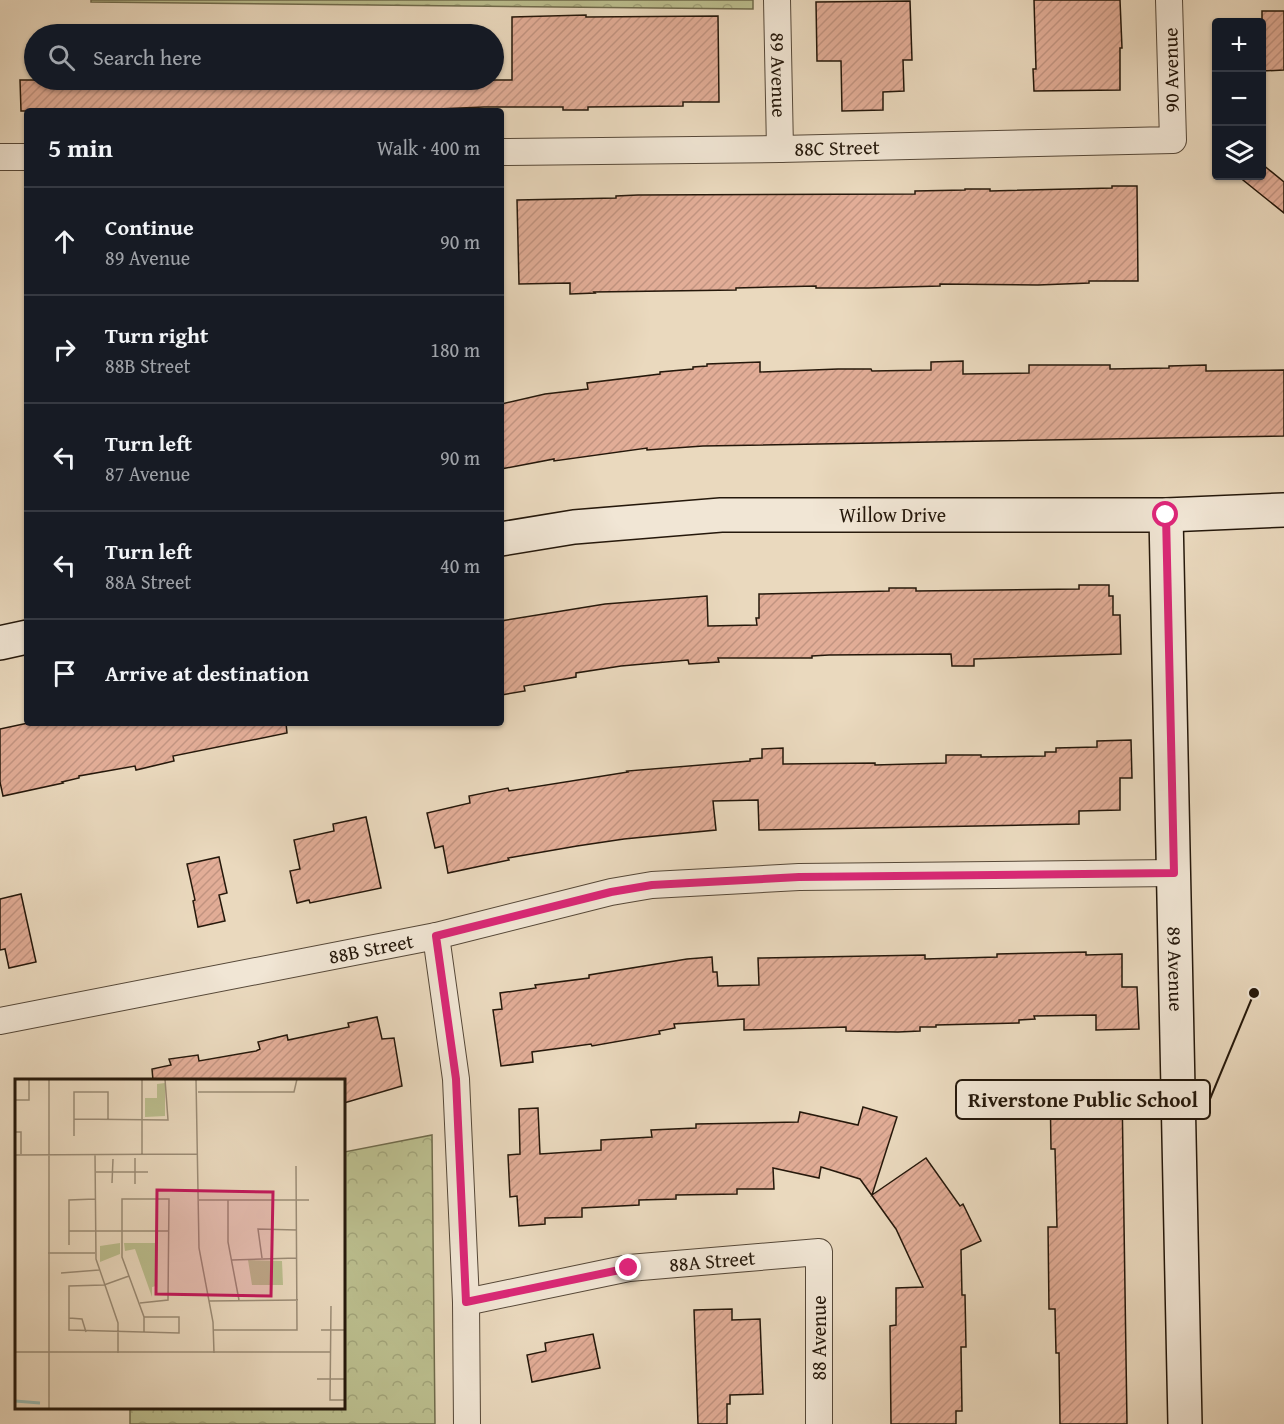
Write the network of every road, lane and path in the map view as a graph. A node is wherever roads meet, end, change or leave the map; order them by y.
1 (777, 0) edge
2 (1169, 0) edge
3 (1173, 140) joint
4 (780, 149) junction
5 (504, 152) edge
6 (0, 157) edge
7 (24, 157) edge
8 (1284, 510) edge
9 (1166, 515) junction
10 (504, 539) edge
11 (24, 638) edge
12 (0, 643) edge
13 (1174, 873) junction
14 (436, 936) junction
15 (0, 1021) edge
16 (819, 1252) joint
17 (466, 1302) junction
18 (467, 1424) edge
19 (819, 1424) edge
20 (1185, 1424) edge

1 - 4 street, 89 Avenue
2 - 3 street, 90 Avenue
3 - 4 street, 88C Street
4 - 5 street, 88C Street
6 - 7 street
8 - 9 street, Willow Drive
9 - 10 street, Willow Drive
9 - 13 street, 89 Avenue
11 - 12 street
13 - 14 street, 88B Street
13 - 20 street, 89 Avenue
14 - 15 street, 88B Street
14 - 17 street
16 - 17 street, 88A Street
16 - 19 street, 88 Avenue
17 - 18 street

